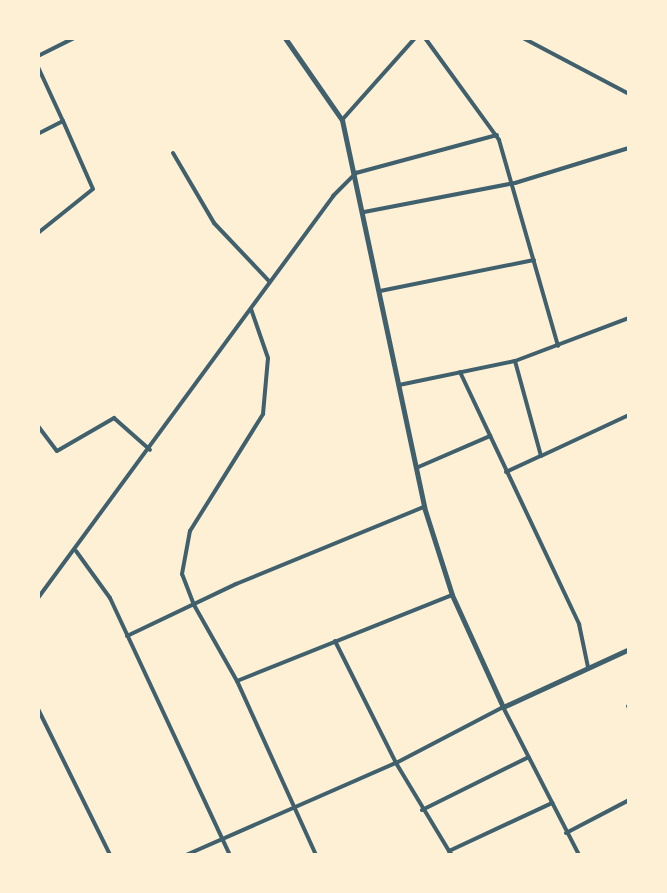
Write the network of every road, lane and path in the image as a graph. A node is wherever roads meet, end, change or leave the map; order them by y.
1 (74, 38) edge
2 (285, 38) edge
3 (415, 38) edge
4 (425, 38) edge
5 (523, 38) edge
6 (38, 56) edge
7 (38, 67) edge
8 (629, 94) edge
9 (342, 120) junction
10 (63, 121) junction
11 (38, 134) edge
12 (497, 135) junction
13 (629, 148) edge
14 (173, 153) dead end
15 (356, 173) junction
16 (515, 183) junction
17 (364, 212) junction
18 (38, 233) edge
19 (534, 260) junction
20 (270, 282) junction
21 (380, 291) junction
22 (251, 309) junction
23 (629, 318) edge
24 (558, 346) junction
25 (515, 361) junction
26 (460, 372) junction
27 (399, 385) junction
28 (629, 415) edge
29 (38, 426) edge
30 (490, 436) junction
31 (150, 450) junction
32 (541, 456) junction
33 (416, 468) junction
34 (506, 472) junction
35 (424, 507) junction
36 (76, 551) junction
37 (452, 595) junction
38 (38, 598) edge
39 (194, 605) junction
40 (127, 636) junction
41 (335, 641) junction
42 (629, 649) edge
43 (588, 667) junction
44 (237, 681) junction
45 (503, 707) junction
46 (38, 709) edge
47 (529, 757) junction
48 (396, 763) junction
49 (629, 800) edge
50 (552, 803) junction
51 (293, 807) junction
52 (422, 810) junction
53 (566, 833) junction
54 (224, 842) junction
55 (451, 853) edge
56 (110, 855) edge
57 (186, 855) edge
58 (230, 855) edge
59 (316, 855) edge
60 (579, 855) edge

1 - 6 street
2 - 9 street
3 - 9 street
4 - 12 street
5 - 8 street
7 - 10 street
9 - 15 street
10 - 11 street
10 - 18 street
12 - 15 street
12 - 16 street
13 - 16 street
14 - 20 street
15 - 17 street
15 - 20 street
16 - 17 street
16 - 19 street
17 - 21 street
19 - 21 street
19 - 24 street
20 - 22 street
21 - 27 street
22 - 31 street
22 - 39 street
23 - 24 street
24 - 25 street
25 - 26 street
25 - 32 street
26 - 27 street
26 - 30 street
27 - 33 street
28 - 32 street
29 - 31 street
30 - 33 street
30 - 34 street
31 - 36 street
32 - 34 street
33 - 35 street
34 - 43 street
35 - 37 street
35 - 39 street
36 - 38 street
36 - 40 street
37 - 41 street
37 - 45 street
39 - 40 street
39 - 44 street
40 - 54 street
41 - 44 street
41 - 48 street
42 - 43 street
43 - 45 street
44 - 51 street
45 - 47 street
45 - 48 street
46 - 56 street
47 - 50 street
47 - 52 street
48 - 51 street
48 - 52 street
49 - 53 street
50 - 53 street
50 - 55 street
51 - 54 street
51 - 59 street
52 - 55 street
53 - 60 street
54 - 57 street
54 - 58 street

